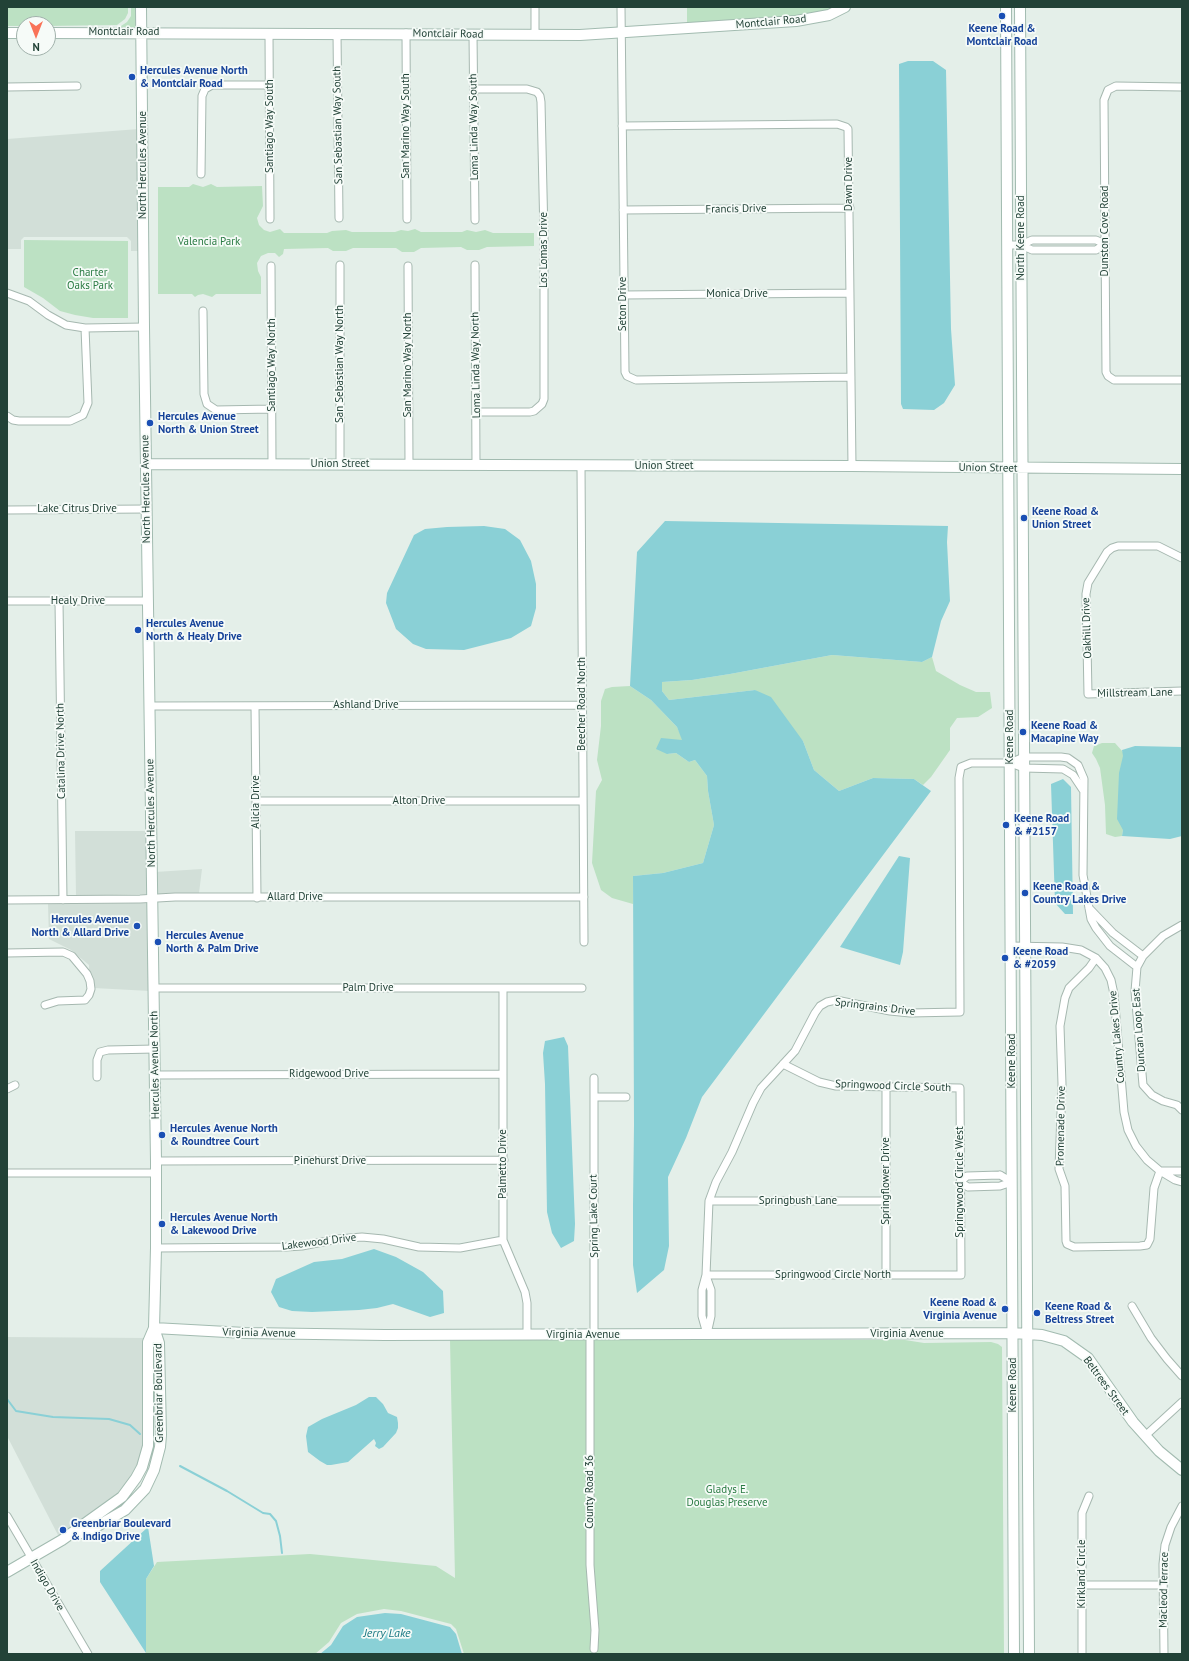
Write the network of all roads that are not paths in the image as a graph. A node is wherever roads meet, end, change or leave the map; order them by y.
1 (142, 7) edge
2 (535, 7) edge
3 (621, 7) edge
4 (845, 7) edge
5 (1006, 7) edge
6 (1020, 7) edge
7 (142, 32) junction
8 (56, 33) edge
9 (269, 33) junction
10 (337, 33) junction
11 (406, 33) junction
12 (621, 33) junction
13 (473, 34) junction
14 (536, 34) junction
15 (269, 85) junction
16 (77, 86) dead end
17 (7, 87) edge
18 (1182, 87) edge
19 (474, 88) junction
20 (622, 126) junction
21 (202, 174) dead end
22 (850, 208) junction
23 (623, 210) junction
24 (339, 218) dead end
25 (270, 219) dead end
26 (407, 219) dead end
27 (475, 220) dead end
28 (1106, 244) junction
29 (1008, 245) junction
30 (1021, 245) junction
31 (340, 265) dead end
32 (475, 265) dead end
33 (271, 266) dead end
34 (408, 266) dead end
35 (850, 293) junction
36 (7, 294) edge
37 (623, 295) junction
38 (1008, 309) junction
39 (203, 311) dead end
40 (144, 327) junction
41 (86, 328) junction
42 (851, 377) junction
43 (1182, 380) edge
44 (272, 409) junction
45 (477, 412) junction
46 (8, 417) edge
47 (272, 463) junction
48 (146, 464) junction
49 (340, 464) junction
50 (409, 464) junction
51 (476, 465) junction
52 (581, 466) junction
53 (852, 466) junction
54 (1008, 468) junction
55 (1022, 468) junction
56 (1182, 469) edge
57 (147, 509) junction
58 (7, 510) edge
59 (1182, 558) edge
60 (1023, 592) junction
61 (7, 601) edge
62 (59, 601) junction
63 (148, 601) junction
64 (1182, 691) edge
65 (1088, 694) joint
66 (582, 705) junction
67 (149, 706) junction
68 (255, 706) junction
69 (1024, 757) junction
70 (1010, 763) junction
71 (1024, 768) junction
72 (1083, 792) junction
73 (256, 801) junction
74 (583, 801) junction
75 (584, 897) junction
76 (152, 898) junction
77 (256, 898) junction
78 (7, 900) edge
79 (63, 900) junction
80 (1089, 908) junction
81 (1182, 925) edge
82 (1122, 941) junction
83 (584, 942) dead end
84 (1011, 946) junction
85 (1025, 946) junction
86 (1115, 950) junction
87 (7, 953) edge
88 (1143, 956) junction
89 (1096, 958) junction
90 (1137, 967) junction
91 (154, 988) junction
92 (503, 988) junction
93 (582, 988) dead end
94 (44, 1006) dead end
95 (154, 1049) junction
96 (783, 1064) junction
97 (503, 1074) junction
98 (155, 1075) junction
99 (97, 1077) dead end
100 (594, 1078) dead end
101 (15, 1085) dead end
102 (886, 1087) junction
103 (960, 1088) joint
104 (7, 1089) edge
105 (594, 1097) junction
106 (626, 1097) dead end
107 (1182, 1110) edge
108 (504, 1160) junction
109 (156, 1161) junction
110 (1160, 1171) junction
111 (1182, 1171) edge
112 (7, 1173) edge
113 (156, 1173) junction
114 (960, 1182) junction
115 (1012, 1182) junction
116 (1182, 1182) edge
117 (710, 1201) junction
118 (886, 1201) junction
119 (1012, 1214) junction
120 (503, 1240) junction
121 (156, 1248) junction
122 (886, 1275) junction
123 (960, 1275) joint
124 (706, 1276) junction
125 (1132, 1306) dead end
126 (154, 1328) junction
127 (1013, 1333) junction
128 (592, 1334) junction
129 (707, 1334) junction
130 (1027, 1334) junction
131 (527, 1335) junction
132 (1182, 1376) edge
133 (1182, 1402) edge
134 (1145, 1436) junction
135 (1182, 1470) edge
136 (1028, 1492) junction
137 (1089, 1496) dead end
138 (1182, 1506) edge
139 (7, 1516) edge
140 (31, 1558) junction
141 (7, 1572) edge
142 (1082, 1585) junction
143 (1163, 1585) junction
144 (594, 1649) dead end
145 (88, 1654) edge
146 (1014, 1654) edge
147 (1029, 1654) edge
148 (1082, 1654) edge
149 (1164, 1654) edge

1 - 7 street, North Hercules Avenue
2 - 14 street
3 - 12 street, Seton Drive
4 - 12 street, Montclair Road
5 - 29 street, North Keene Road
6 - 30 street, North Keene Road
7 - 8 street, Montclair Road
7 - 9 street, Montclair Road
7 - 40 street, North Hercules Avenue
9 - 10 street, Montclair Road
9 - 15 street, Santiago Way South
10 - 11 street, Montclair Road
10 - 24 street, San Sebastian Way South
11 - 13 street, Montclair Road
11 - 26 street, San Marino Way South
12 - 14 street, Montclair Road
12 - 20 street, Seton Drive
13 - 14 street, Montclair Road
13 - 19 street, Loma Linda Way South
15 - 21 street
15 - 25 street, Santiago Way South
16 - 17 street
18 - 28 street, Dunston Cove Road
19 - 27 street, Loma Linda Way South
19 - 45 street, Los Lomas Drive
20 - 22 street, Dawn Drive
20 - 23 street, Seton Drive
22 - 23 street, Francis Drive
22 - 35 street, Dawn Drive
23 - 37 street, Seton Drive
28 - 30 street
28 - 43 street, Dunston Cove Road
29 - 30 street
29 - 38 street, North Keene Road
30 - 55 street, North Keene Road
31 - 49 street, San Sebastian Way North
32 - 45 street, Loma Linda Way North
33 - 44 street, Santiago Way North
34 - 50 street, San Marino Way North
35 - 37 street, Monica Drive
35 - 42 street, Dawn Drive
36 - 41 street
37 - 42 street, Seton Drive
38 - 54 street, North Keene Road
38 - 55 street
39 - 44 street
40 - 41 street
40 - 48 street, North Hercules Avenue
41 - 46 street
42 - 53 street, Dawn Drive
44 - 47 street, Santiago Way North
45 - 51 street, Loma Linda Way North
47 - 48 street, Union Street
47 - 49 street, Union Street
48 - 57 street, North Hercules Avenue
49 - 50 street, Union Street
50 - 51 street, Union Street
51 - 52 street, Union Street
52 - 53 street, Union Street
52 - 66 street, Beecher Road North
53 - 54 street, Union Street
54 - 55 street, Union Street
54 - 60 street
54 - 70 street, Keene Road
55 - 56 street, Union Street
55 - 60 street, Keene Road
57 - 58 street, Lake Citrus Drive
57 - 63 street, North Hercules Avenue
59 - 65 street, Oakhill Drive
60 - 69 street, Keene Road
61 - 62 street, Healy Drive
62 - 63 street, Healy Drive
62 - 79 street, Catalina Drive North
63 - 67 street, North Hercules Avenue
64 - 65 street, Millstream Lane
66 - 68 street, Ashland Drive
66 - 74 street, Beecher Road North
67 - 68 street, Ashland Drive
67 - 76 street, North Hercules Avenue
68 - 73 street, Alicia Drive
69 - 70 street
69 - 71 street, Keene Road
69 - 72 street
70 - 71 street
70 - 84 street, Keene Road
70 - 96 street, Springrains Drive
71 - 72 street
71 - 85 street, Keene Road
72 - 80 street
73 - 74 street, Alton Drive
73 - 77 street, Alicia Drive
74 - 75 street, Beecher Road North
75 - 77 street, Allard Drive
75 - 83 street, Beecher Road North
76 - 77 street, Allard Drive
76 - 79 street, Allard Drive
76 - 91 street, Hercules Avenue North
78 - 79 street, Allard Drive
80 - 82 street
80 - 86 street
81 - 88 street, Duncan Loop East
82 - 86 street
82 - 88 street
84 - 85 street, Country Lakes Drive
84 - 115 street, Keene Road
85 - 89 street, Country Lakes Drive
85 - 130 street, Keene Road
86 - 90 street
87 - 94 street
88 - 90 street, Duncan Loop East
89 - 110 street, Country Lakes Drive
89 - 110 street, Promenade Drive
90 - 107 street, Duncan Loop East
91 - 92 street, Palm Drive
91 - 95 street, Hercules Avenue North
92 - 93 street, Palm Drive
92 - 97 street, Palmetto Drive
95 - 98 street, Hercules Avenue North
95 - 99 street
96 - 102 street, Springwood Circle South
96 - 117 street, Springrains Drive
97 - 98 street, Ridgewood Drive
97 - 108 street, Palmetto Drive
98 - 109 street, Hercules Avenue North
100 - 105 street, Spring Lake Court
101 - 104 street
102 - 103 street, Springwood Circle South
102 - 118 street, Springflower Drive
103 - 114 street, Springwood Circle West
105 - 106 street
105 - 128 street, Spring Lake Court
108 - 109 street, Pinehurst Drive
108 - 120 street, Palmetto Drive
109 - 113 street, Hercules Avenue North
110 - 111 street
110 - 116 street, Country Lakes Drive
112 - 113 street
113 - 121 street, Hercules Avenue North
114 - 115 street
114 - 115 street
114 - 123 street, Springwood Circle West
115 - 119 street, Keene Road
117 - 118 street, Springbush Lane
117 - 124 street, Springrains Drive
118 - 122 street, Springflower Drive
119 - 127 street, Keene Road
119 - 130 street
120 - 121 street, Lakewood Drive
120 - 131 street, Palmetto Drive
121 - 126 street, Hercules Avenue North
122 - 123 street, Springwood Circle North
122 - 124 street, Springwood Circle North
124 - 129 street, Springrains Drive
125 - 132 street
126 - 131 street, Virginia Avenue
126 - 140 street, Greenbriar Boulevard
127 - 129 street, Virginia Avenue
127 - 130 street, Beltrees Street
127 - 136 street
127 - 146 street, Keene Road
128 - 129 street, Virginia Avenue
128 - 131 street, Virginia Avenue
128 - 144 street, County Road 36
130 - 134 street, Beltrees Street
130 - 136 street, Keene Road
133 - 134 street
134 - 135 street, Beltrees Street
136 - 147 street, Keene Road
137 - 142 street, Kirkland Circle
138 - 143 street, Macleod Terrace
139 - 140 street, Indigo Drive
140 - 141 street, Greenbriar Boulevard
140 - 145 street, Indigo Drive
142 - 143 street
142 - 148 street, Kirkland Circle
143 - 149 street, Macleod Terrace

